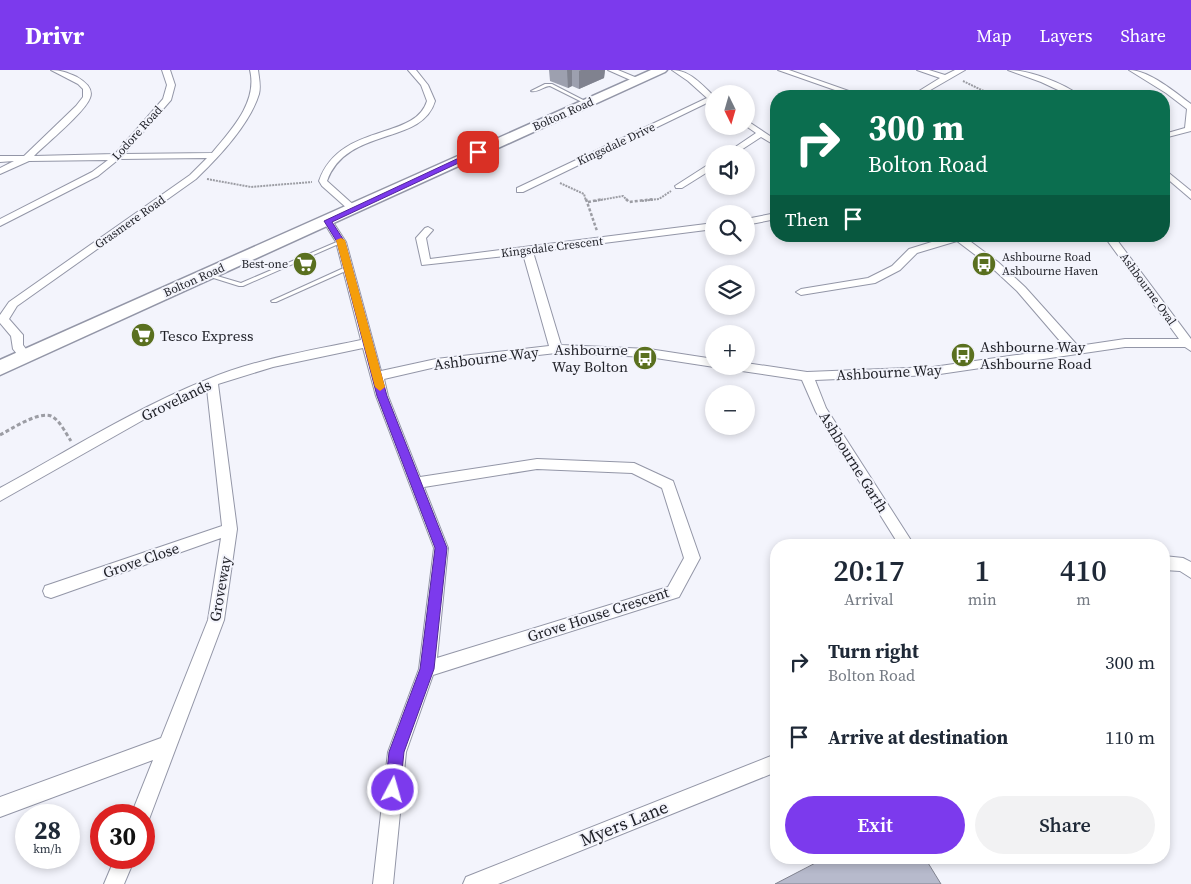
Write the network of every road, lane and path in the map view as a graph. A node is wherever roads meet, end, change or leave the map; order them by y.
1 (54, 70) edge
2 (166, 70) edge
3 (254, 70) edge
4 (412, 70) edge
5 (612, 70) edge
6 (661, 70) edge
7 (676, 70) edge
8 (782, 70) edge
9 (921, 70) edge
10 (961, 70) edge
11 (1012, 70) edge
12 (1133, 70) edge
13 (793, 72) edge
14 (947, 76) junction
15 (638, 80) junction
16 (843, 90) edge
17 (925, 90) edge
18 (983, 90) edge
19 (1064, 90) edge
20 (1166, 90) edge
21 (534, 91) dead end
22 (705, 92) edge
23 (1170, 93) edge
24 (587, 103) junction
25 (705, 103) edge
26 (1191, 109) edge
27 (755, 128) edge
28 (1190, 129) edge
29 (762, 132) junction
30 (1170, 134) edge
31 (770, 139) edge
32 (742, 145) edge
33 (215, 155) junction
34 (117, 157) junction
35 (0, 159) edge
36 (26, 159) junction
37 (705, 170) edge
38 (0, 171) edge
39 (193, 177) junction
40 (547, 177) junction
41 (1170, 177) edge
42 (323, 181) junction
43 (679, 186) joint
44 (520, 190) dead end
45 (1191, 196) edge
46 (588, 202) junction
47 (352, 208) junction
48 (770, 217) edge
49 (755, 220) edge
50 (328, 221) junction
51 (0, 223) edge
52 (705, 227) edge
53 (428, 230) dead end
54 (601, 241) junction
55 (341, 242) junction
56 (941, 242) edge
57 (964, 242) edge
58 (1114, 242) edge
59 (527, 250) junction
60 (348, 268) junction
61 (205, 275) junction
62 (801, 292) dead end
63 (274, 301) dead end
64 (367, 343) junction
65 (1190, 344) edge
66 (556, 349) junction
67 (1074, 349) junction
68 (25, 356) junction
69 (705, 362) edge
70 (0, 368) edge
71 (755, 369) edge
72 (378, 376) junction
73 (808, 376) junction
74 (212, 382) junction
75 (0, 435) edge
76 (79, 451) junction
77 (417, 483) junction
78 (0, 495) edge
79 (230, 529) junction
80 (903, 539) edge
81 (1170, 564) edge
82 (1191, 571) edge
83 (51, 591) dead end
84 (427, 669) junction
85 (168, 745) junction
86 (770, 765) edge
87 (145, 804) edge
88 (0, 807) edge
89 (120, 869) edge
90 (114, 884) edge
91 (383, 884) edge
92 (473, 884) edge

1 - 36 street
2 - 34 street, Lodore Road
3 - 33 street, Grasmere Road
4 - 42 street
5 - 15 street
6 - 15 main road, Bolton Road
7 - 22 street
8 - 13 street
9 - 14 street
10 - 14 street
11 - 19 street
12 - 20 street
13 - 16 street
14 - 17 street
14 - 18 path
15 - 24 main road, Bolton Road
21 - 24 lane
23 - 26 street
24 - 47 main road, Bolton Road
25 - 40 street, Kingsdale Drive
26 - 28 street
27 - 29 street
28 - 30 street
29 - 31 street
29 - 32 street
33 - 34 street
33 - 39 street, Grasmere Road
34 - 36 street
34 - 51 street, Lodore Road
35 - 36 street
36 - 38 street
37 - 43 street
39 - 42 path
39 - 68 street, Grasmere Road
40 - 44 street, Kingsdale Drive
40 - 46 path
41 - 45 street
42 - 47 street
43 - 46 path
46 - 54 path
47 - 50 main road, Bolton Road
48 - 49 street
50 - 55 street
50 - 61 main road, Bolton Road
52 - 54 street, Kingsdale Crescent
53 - 59 street, Kingsdale Crescent
54 - 59 street, Kingsdale Crescent
55 - 60 street
55 - 61 lane
56 - 62 street
57 - 67 street
58 - 65 street, Ashbourne Oval
59 - 66 street
60 - 63 lane
60 - 64 street
61 - 68 main road, Bolton Road
64 - 72 street
64 - 74 street, Grovelands
65 - 67 street, Ashbourne Way
66 - 69 street, Ashbourne Way
66 - 72 street, Ashbourne Way
67 - 73 street, Ashbourne Way
68 - 70 main road, Bolton Road
71 - 73 street, Ashbourne Way
72 - 77 street
73 - 80 street, Ashbourne Garth
74 - 76 street, Grovelands
74 - 79 street, Groveway
75 - 76 path
76 - 78 street, Grovelands
77 - 84 street
77 - 84 street, Grove House Crescent
79 - 83 street, Grove Close
79 - 85 street, Groveway
81 - 82 street
84 - 91 street
85 - 87 street, Groveway
85 - 88 street
86 - 92 street, Myers Lane
89 - 90 street

